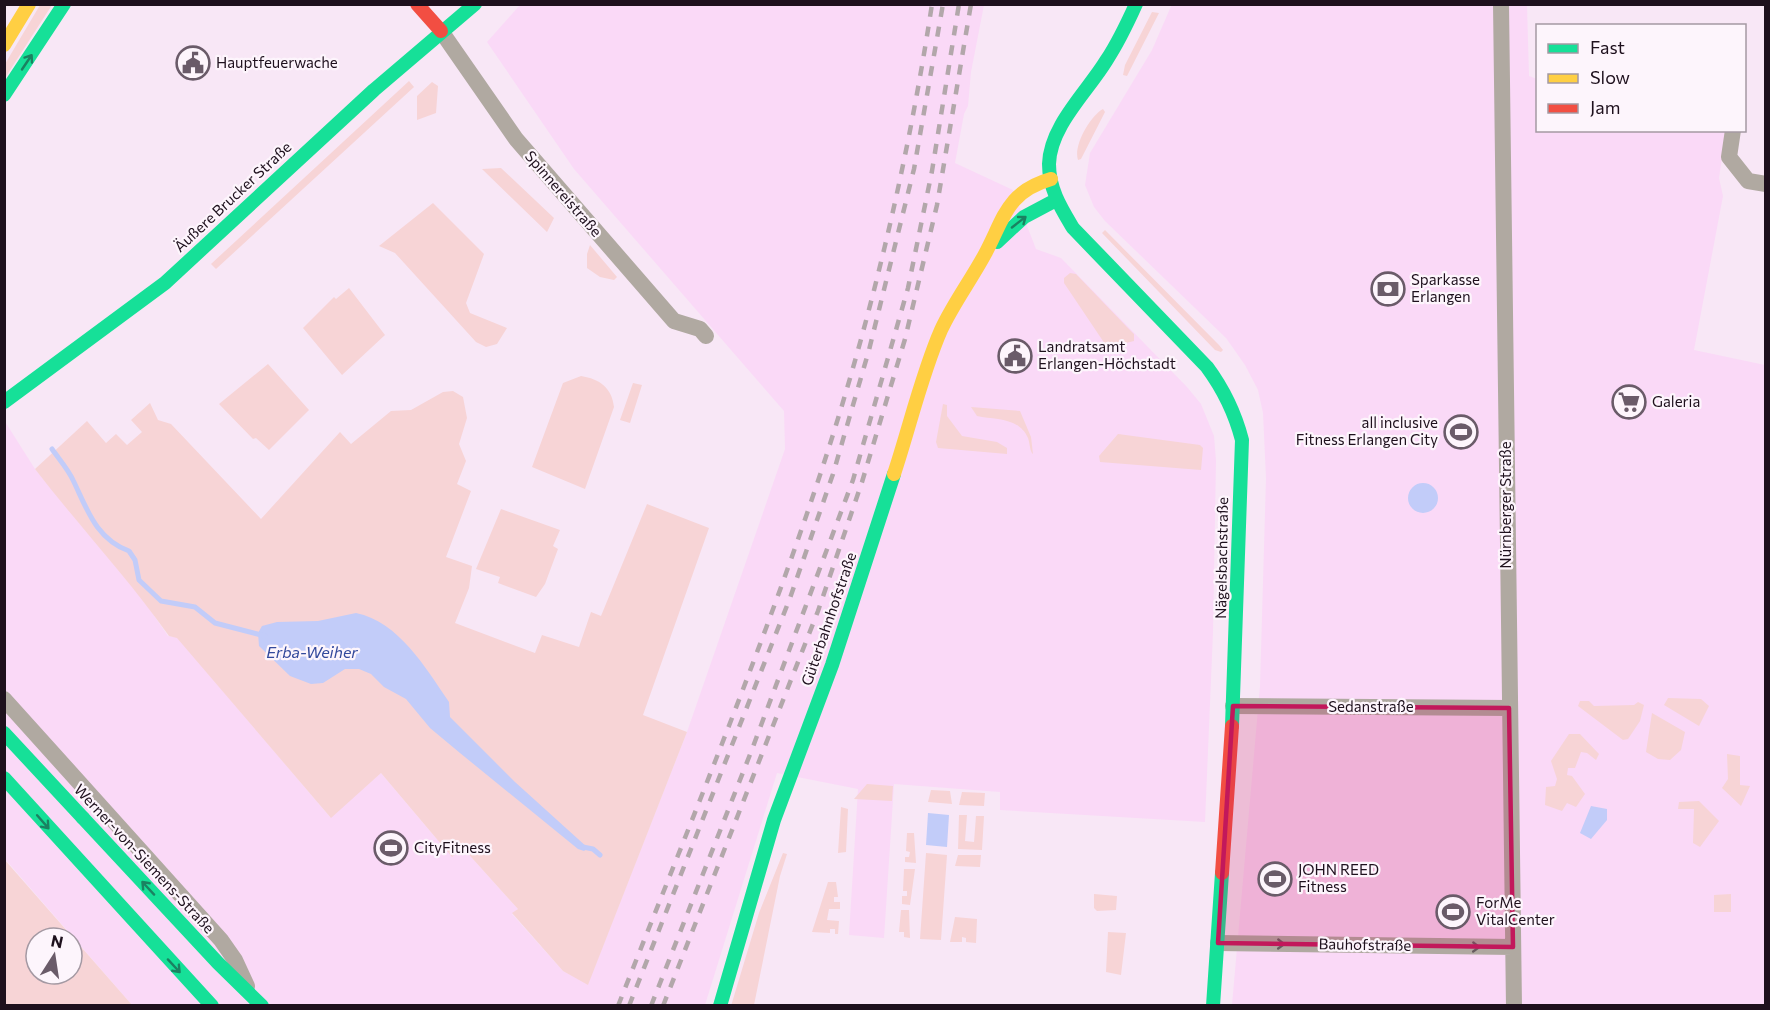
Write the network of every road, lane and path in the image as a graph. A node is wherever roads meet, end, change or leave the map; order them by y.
1 (29, 4) edge
2 (64, 4) edge
3 (417, 4) edge
4 (475, 4) edge
5 (1136, 4) edge
6 (1501, 4) edge
7 (441, 31) junction
8 (4, 45) edge
9 (4, 95) edge
10 (1733, 132) edge
11 (1051, 179) junction
12 (1766, 184) edge
13 (1056, 200) junction
14 (986, 252) junction
15 (706, 336) dead end
16 (4, 402) edge
17 (4, 699) edge
18 (1233, 706) junction
19 (1509, 708) junction
20 (4, 716) edge
21 (4, 733) edge
22 (30, 762) junction
23 (4, 778) edge
24 (1218, 943) junction
25 (1513, 947) junction
26 (212, 1005) edge
27 (255, 1005) edge
28 (262, 1005) edge
29 (720, 1005) edge
30 (1213, 1005) edge
31 (1514, 1005) edge

1 - 8 street
9 -> 2 street
3 - 7 street
4 - 7 street, Äußere Brucker Straße
5 - 11 street
6 - 19 street, Nürnberger Straße
7 - 15 street, Spinnereistraße
7 - 16 street, Äußere Brucker Straße
10 - 12 street
11 - 13 street, Nägelsbachstraße
11 - 14 street, Güterbahnhofstraße
14 -> 13 street, Güterbahnhofstraße
13 - 18 street, Nägelsbachstraße
14 - 29 street, Güterbahnhofstraße
17 - 27 street
18 - 19 street, Sedanstraße
18 - 24 street, Nägelsbachstraße
19 - 25 street, Nürnberger Straße
20 - 22 street
21 - 22 street, Werner-von-Siemens-Straße
28 -> 22 street, Werner-von-Siemens-Straße, bridge
23 -> 26 street
24 -> 25 street, Bauhofstraße
24 - 30 street, Nägelsbachstraße
25 - 31 street, Nürnberger Straße

